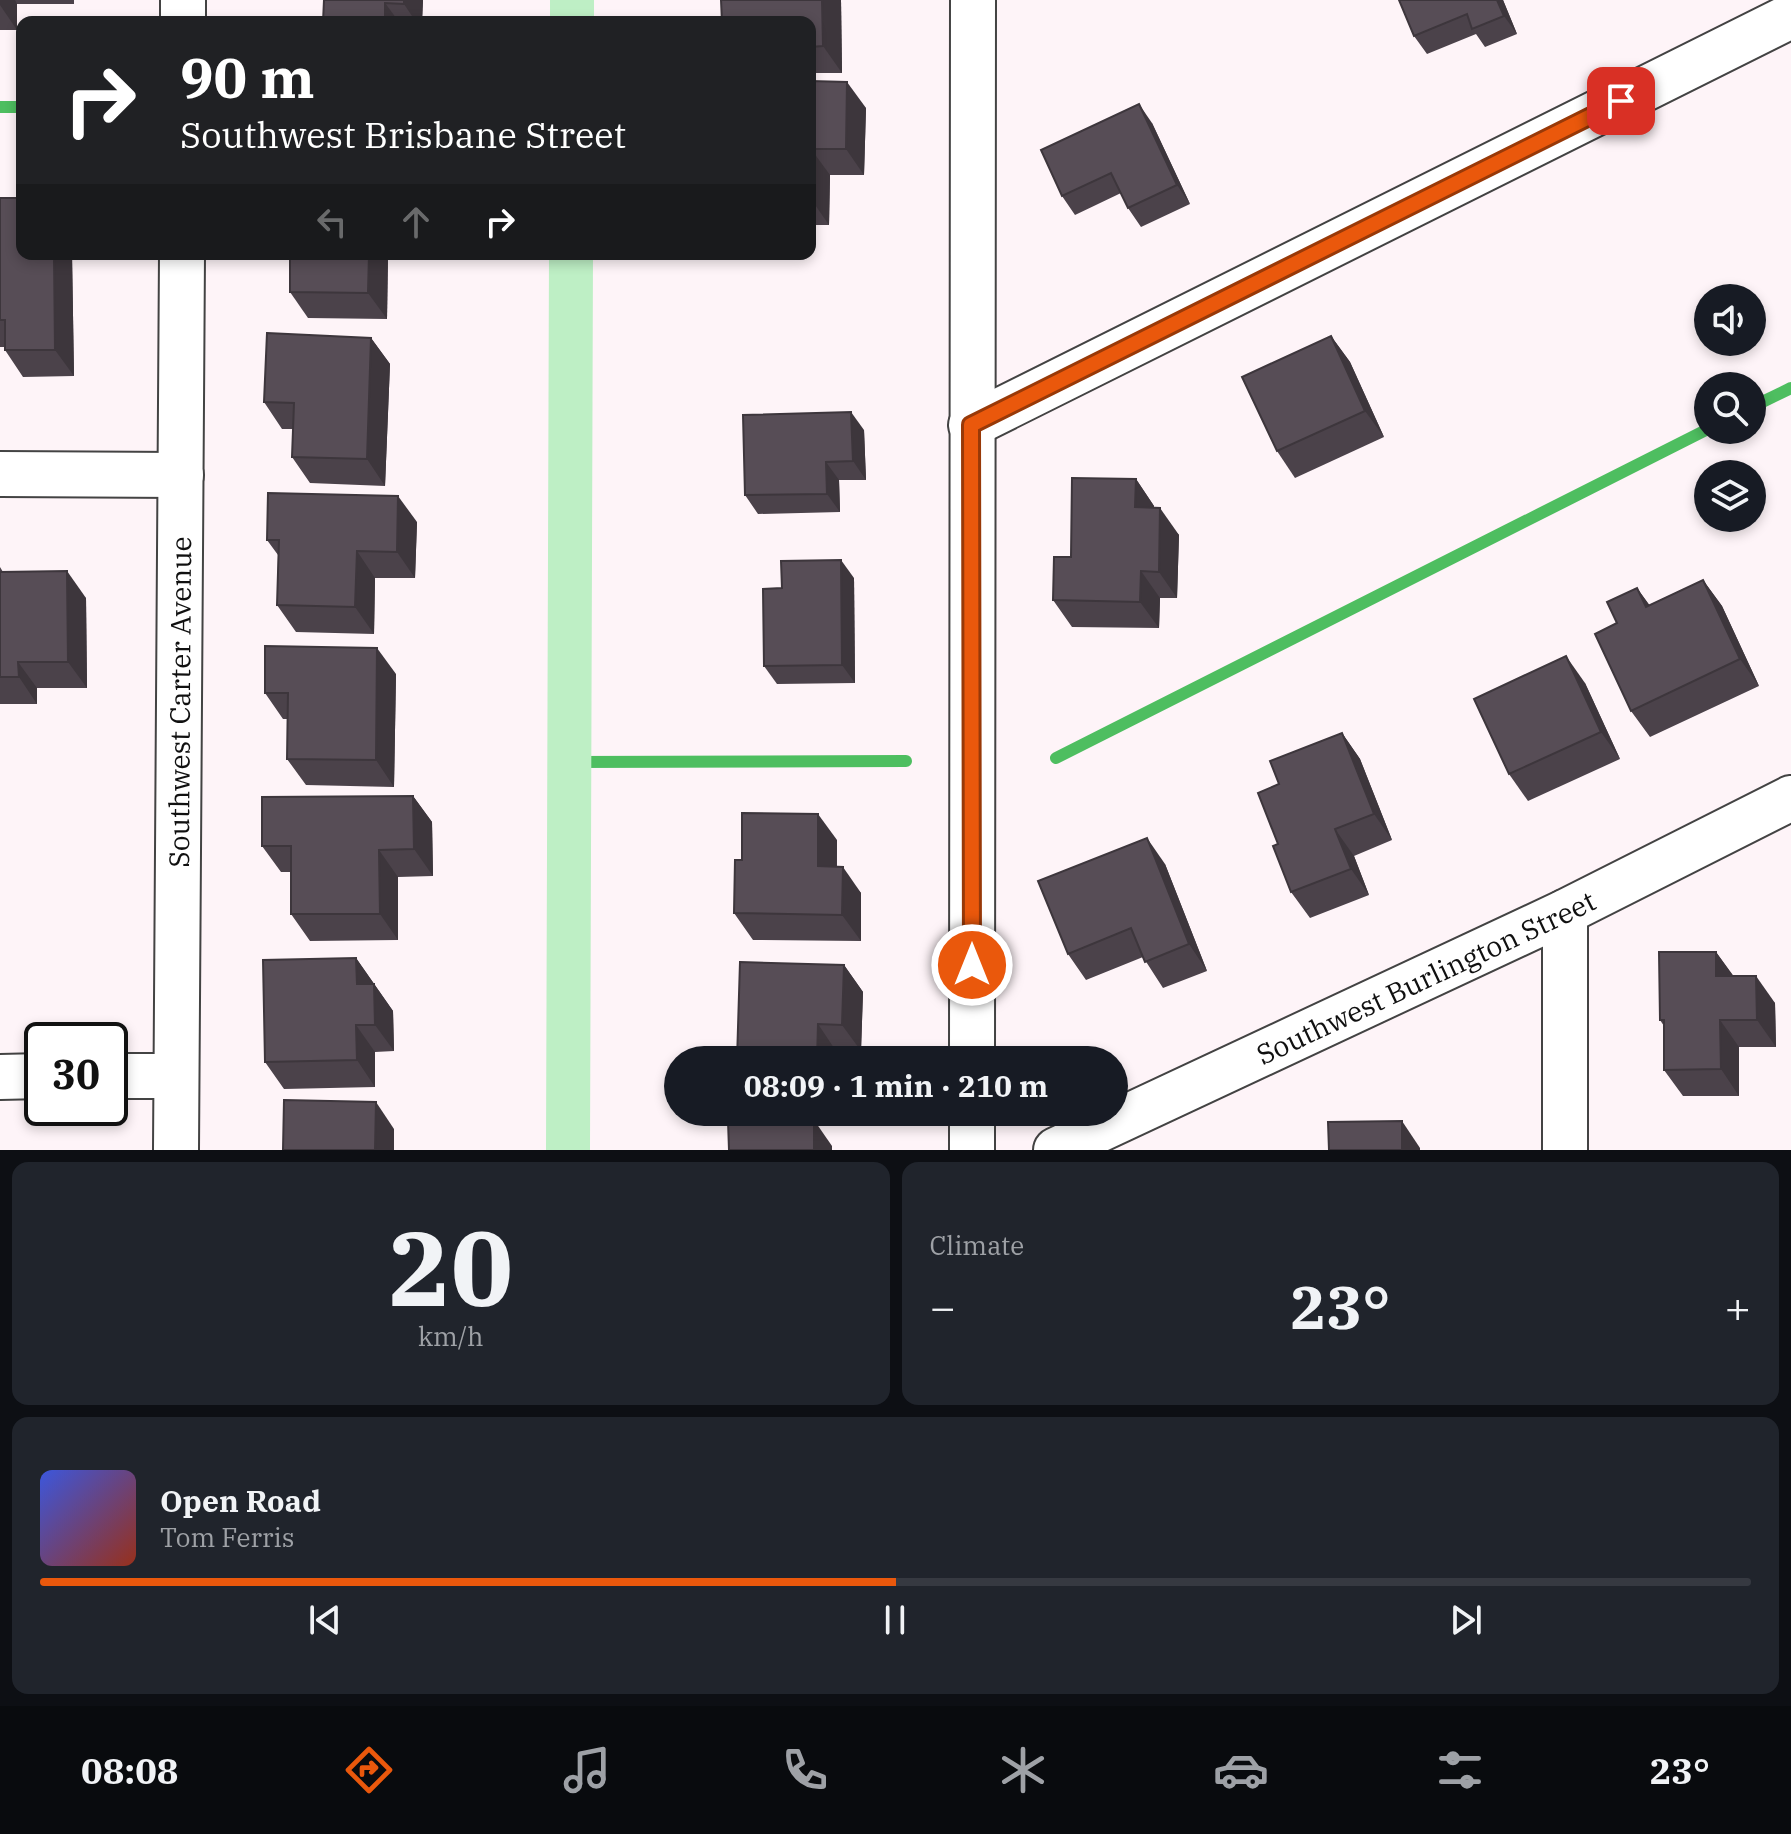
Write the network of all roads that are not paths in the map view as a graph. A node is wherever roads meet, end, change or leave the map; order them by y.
1 (973, 0) edge
2 (1791, 16) edge
3 (182, 260) edge
4 (971, 425) junction
5 (0, 474) edge
6 (181, 475) junction
7 (1791, 798) edge
8 (1565, 912) junction
9 (972, 1046) edge
10 (24, 1076) edge
11 (128, 1076) edge
12 (176, 1076) junction
13 (0, 1077) edge
14 (972, 1126) edge
15 (176, 1150) edge
16 (972, 1150) edge
17 (1056, 1150) edge
18 (1565, 1150) edge

1 - 4 street
2 - 4 street
3 - 6 street, Southwest Carter Avenue
4 - 9 street
5 - 6 street
6 - 12 street, Southwest Carter Avenue
7 - 8 street, Southwest Burlington Street
8 - 17 street, Southwest Burlington Street
8 - 18 street
10 - 13 street
11 - 12 street
12 - 15 street, Southwest Carter Avenue
14 - 16 street

